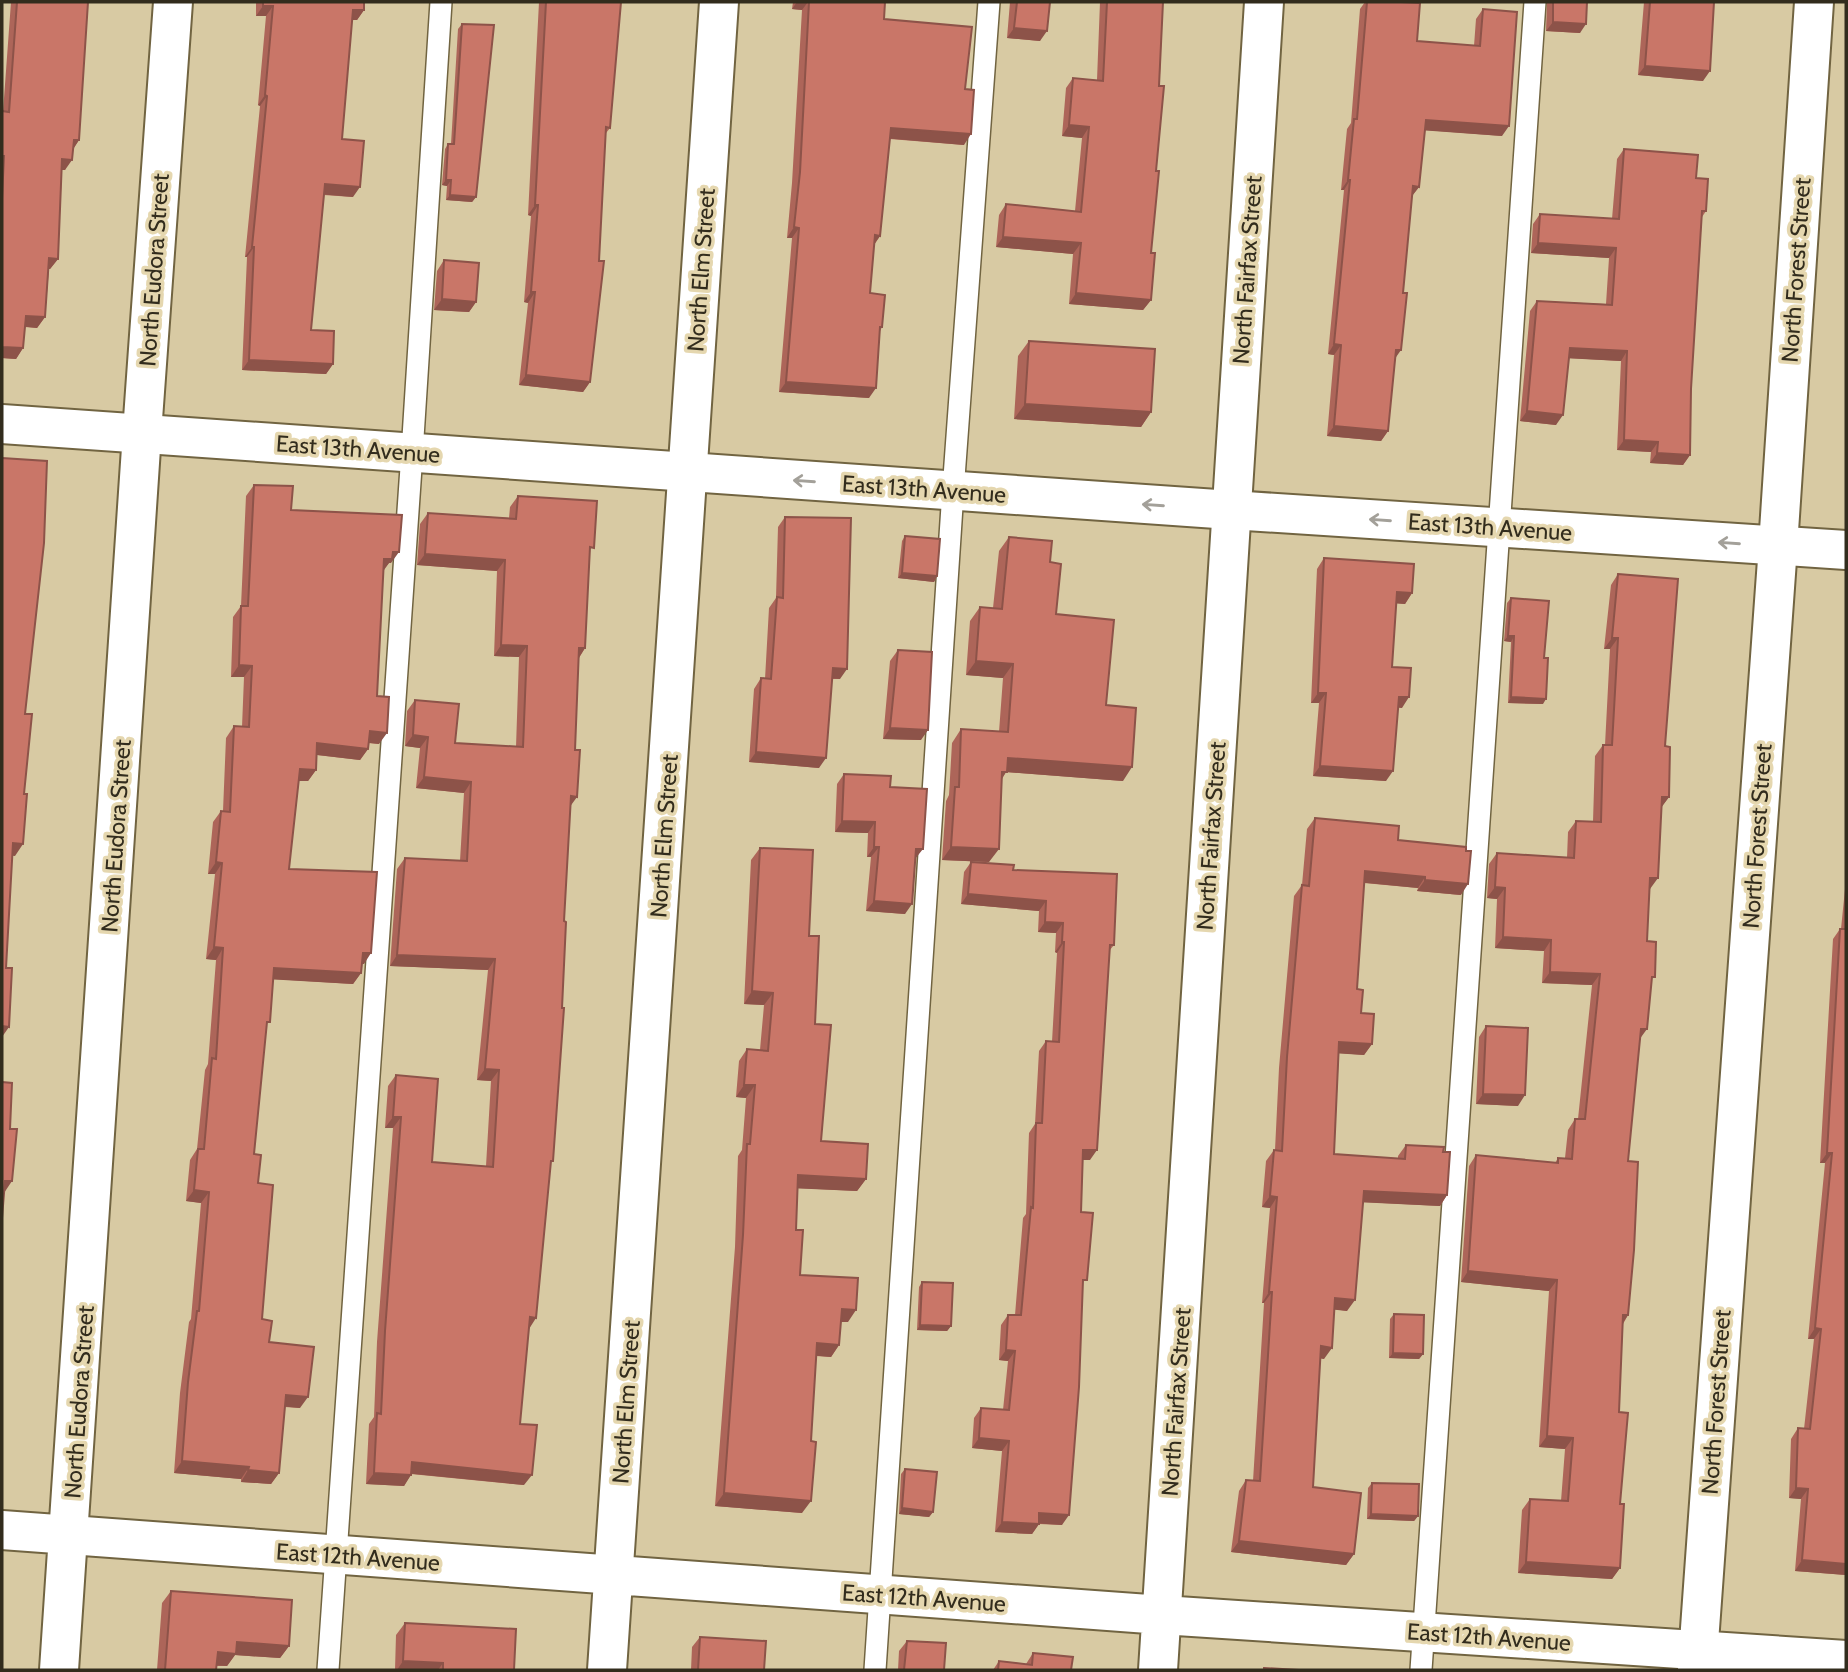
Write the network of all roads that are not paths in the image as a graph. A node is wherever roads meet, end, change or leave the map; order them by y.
1 (173, 2) edge
2 (441, 2) edge
3 (719, 2) edge
4 (989, 2) edge
5 (1264, 2) edge
6 (1535, 2) edge
7 (1814, 2) edge
8 (2, 424) edge
9 (142, 432) junction
10 (412, 453) junction
11 (688, 472) junction
12 (953, 491) junction
13 (1231, 510) junction
14 (1500, 528) junction
15 (1778, 546) junction
16 (1846, 550) edge
17 (2, 1530) edge
18 (70, 1535) junction
19 (335, 1555) junction
20 (614, 1576) junction
21 (881, 1595) junction
22 (1162, 1615) junction
23 (1424, 1632) junction
24 (1697, 1660) edge
25 (1846, 1660) edge
26 (59, 1670) edge
27 (328, 1670) edge
28 (607, 1670) edge
29 (876, 1670) edge
30 (1158, 1670) edge
31 (1422, 1670) edge

1 - 9 street, North Eudora Street
2 - 10 lane
3 - 11 street, North Elm Street
4 - 12 lane
5 - 13 street, North Fairfax Street
6 - 14 lane
7 - 15 street, North Forest Street
8 - 9 street, East 13th Avenue
9 - 10 street, East 13th Avenue
9 - 18 street, North Eudora Street
10 - 11 street, East 13th Avenue
10 - 19 lane
12 -> 11 street, East 13th Avenue
11 - 20 street, North Elm Street
13 -> 12 street, East 13th Avenue
12 - 21 lane
14 -> 13 street, East 13th Avenue
13 - 22 street, North Fairfax Street
15 -> 14 street, East 13th Avenue
14 - 23 lane
15 - 16 street, East 13th Avenue
15 - 24 street, North Forest Street
17 - 18 street, East 12th Avenue
18 - 19 street, East 12th Avenue
18 - 26 street, North Eudora Street
19 - 20 street, East 12th Avenue
19 - 27 lane
20 - 21 street, East 12th Avenue
20 - 28 street, North Elm Street
21 - 22 street, East 12th Avenue
21 - 29 lane
22 - 23 street, East 12th Avenue
22 - 30 street, North Fairfax Street
23 - 24 street, East 12th Avenue
23 - 31 lane
24 - 25 street, East 12th Avenue

